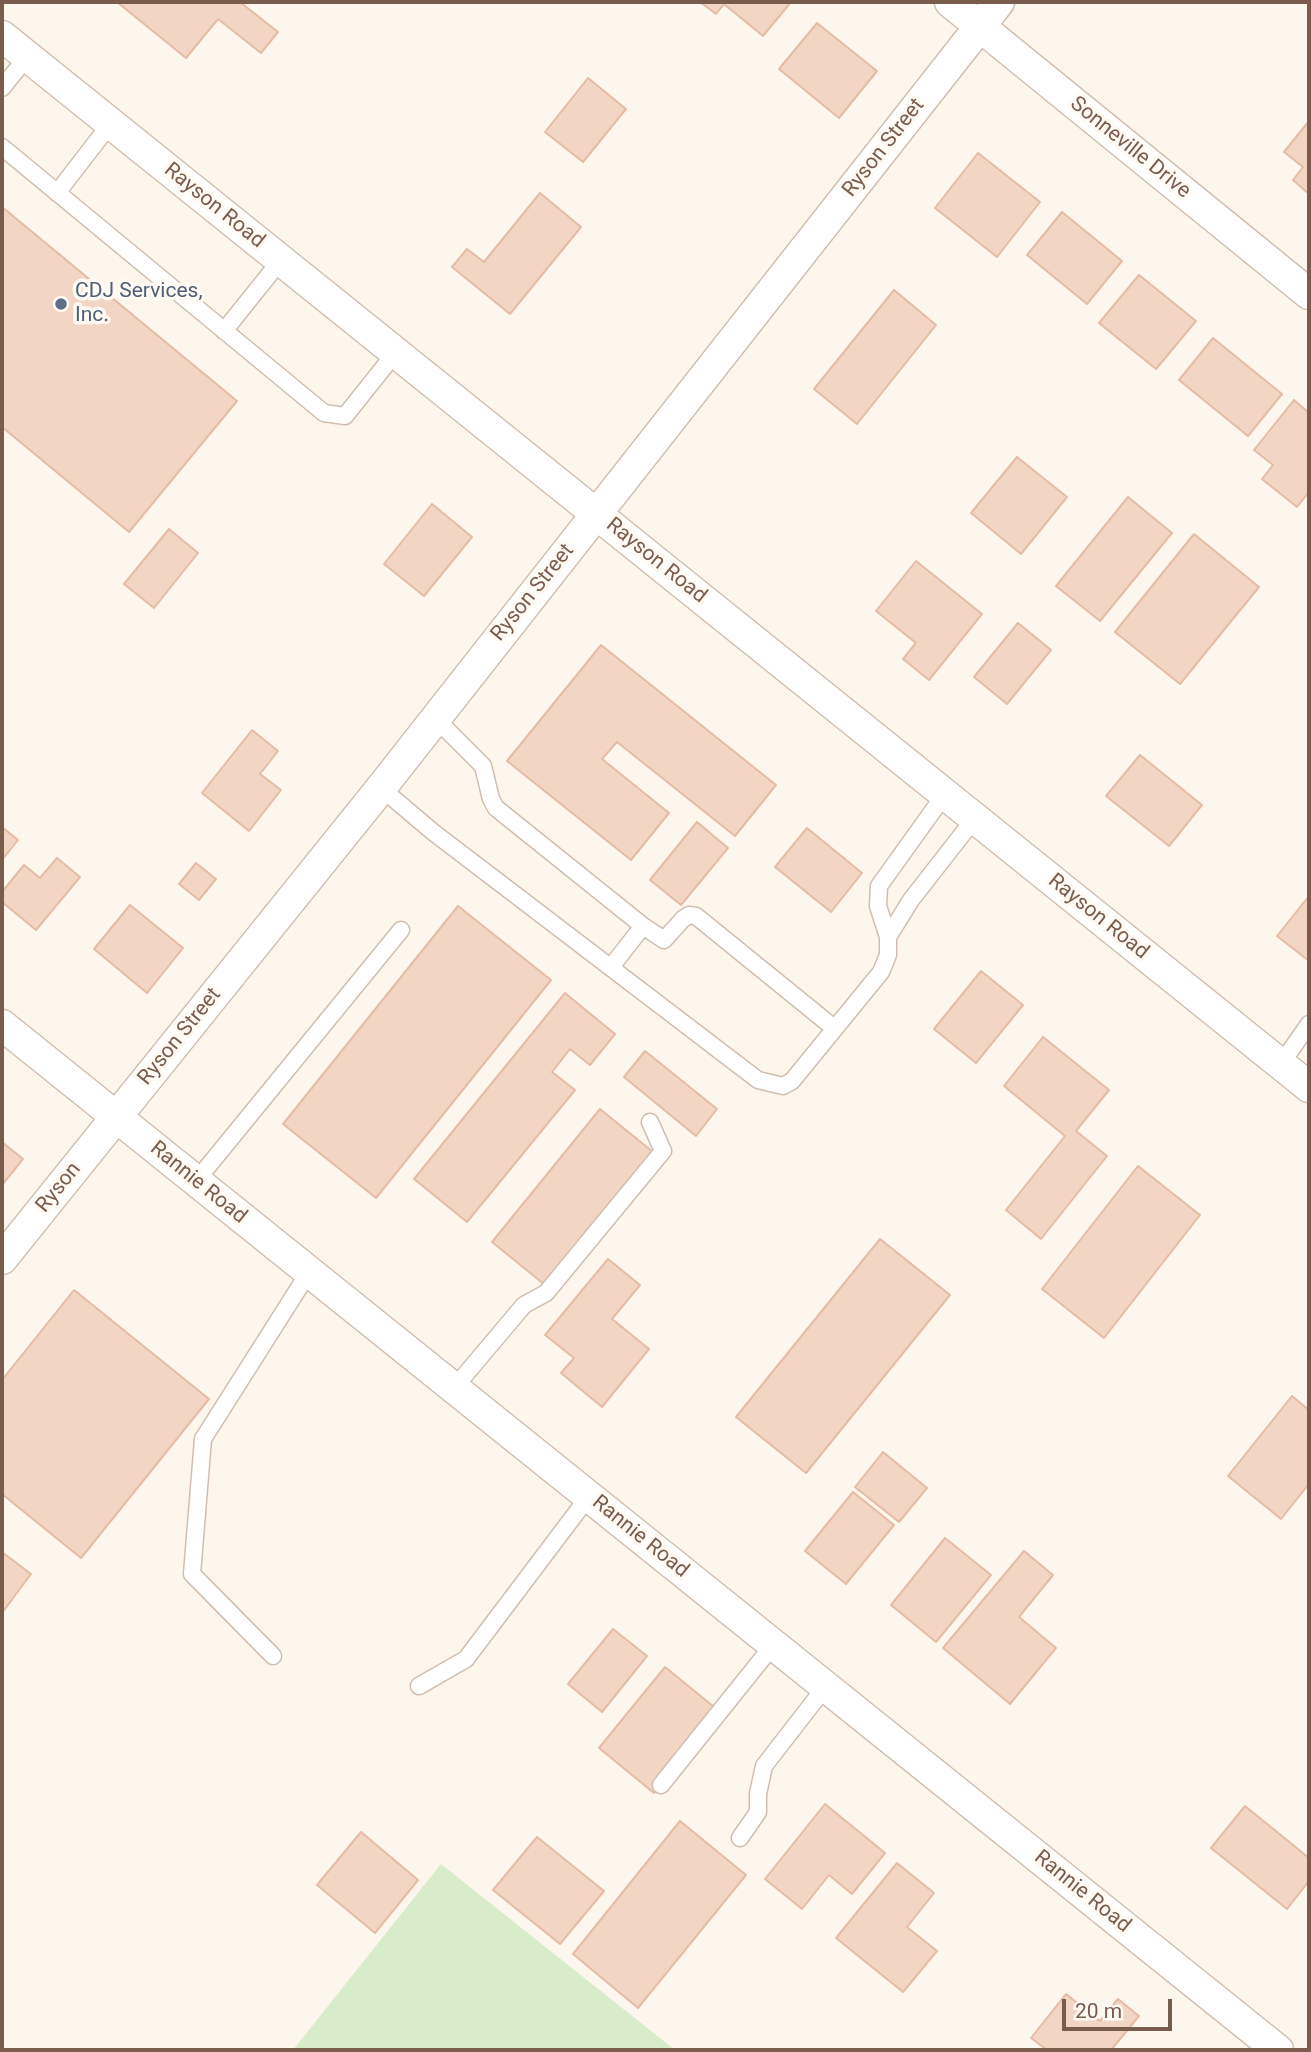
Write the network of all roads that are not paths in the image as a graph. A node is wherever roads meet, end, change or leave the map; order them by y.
1 (950, 2) edge
2 (999, 2) edge
3 (980, 26) junction
4 (2, 36) edge
5 (27, 57) junction
6 (2, 88) edge
7 (111, 123) junction
8 (2, 147) edge
9 (57, 193) junction
10 (281, 260) junction
11 (1309, 294) edge
12 (224, 331) junction
13 (396, 352) junction
14 (597, 513) junction
15 (434, 716) junction
16 (381, 788) junction
17 (945, 794) junction
18 (975, 818) junction
19 (643, 926) junction
20 (401, 930) dead end
21 (888, 937) junction
22 (611, 967) junction
23 (2, 1024) edge
24 (1309, 1024) edge
25 (834, 1028) junction
26 (1281, 1064) junction
27 (1309, 1087) edge
28 (116, 1117) junction
29 (650, 1122) dead end
30 (196, 1181) junction
31 (2, 1259) edge
32 (309, 1272) junction
33 (454, 1388) junction
34 (589, 1496) junction
35 (774, 1644) junction
36 (273, 1656) dead end
37 (419, 1686) dead end
38 (826, 1686) junction
39 (662, 1785) dead end
40 (740, 1838) dead end
41 (1278, 2050) edge

1 - 3 street, Sonneville Drive
2 - 3 street, Ryson Street
3 - 11 street, Sonneville Drive
3 - 14 street, Ryson Street
4 - 5 street, Rayson Road
5 - 6 lane
5 - 7 street, Rayson Road
7 - 9 lane
7 - 10 street, Rayson Road
8 - 9 lane
9 - 12 lane
10 - 12 lane
10 - 13 street, Rayson Road
12 - 13 lane
13 - 14 street, Rayson Road
14 - 15 street, Ryson Street
14 - 17 street, Rayson Road
15 - 16 street, Ryson Street
15 - 19 lane
16 - 22 lane
16 - 28 street, Ryson Street
17 - 18 street, Rayson Road
17 - 21 lane
18 - 21 lane
18 - 26 street, Rayson Road
19 - 22 lane
19 - 25 lane
20 - 30 lane
21 - 25 lane
22 - 25 lane
23 - 28 street, Rannie Road
24 - 26 lane
26 - 27 street, Rayson Road
28 - 30 street, Rannie Road
28 - 31 street, Ryson
29 - 33 lane
30 - 32 street, Rannie Road
32 - 33 street, Rannie Road
32 - 36 lane
33 - 34 street, Rannie Road
34 - 35 street, Rannie Road
34 - 37 lane
35 - 38 street, Rannie Road
35 - 39 lane
38 - 40 lane
38 - 41 street, Rannie Road

